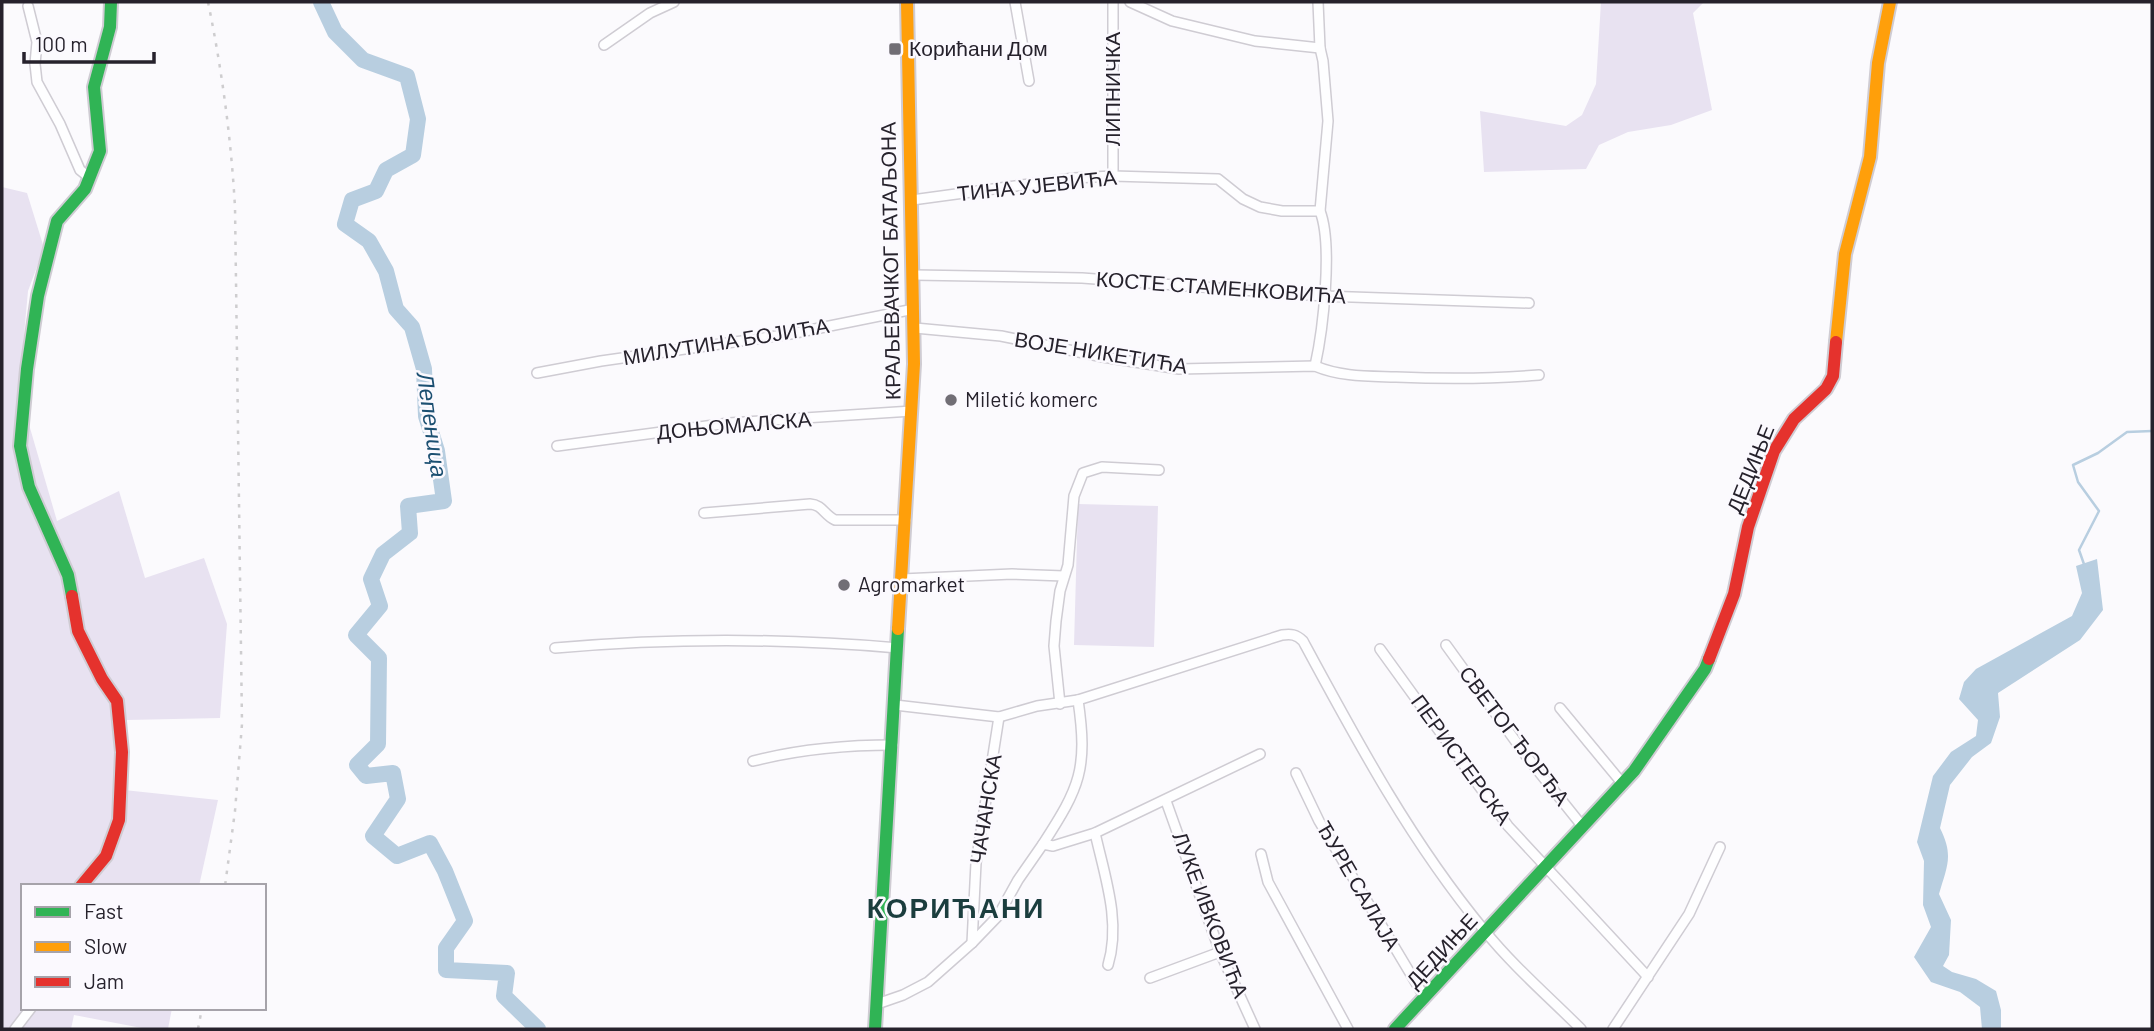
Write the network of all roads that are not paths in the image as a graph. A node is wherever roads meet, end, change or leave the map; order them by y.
1 (111, 2) edge
2 (674, 2) edge
3 (907, 2) edge
4 (1015, 2) edge
5 (1113, 2) edge
6 (1130, 2) edge
7 (1318, 2) edge
8 (1890, 2) edge
9 (28, 6) dead end
10 (604, 45) dead end
11 (1320, 48) junction
12 (1029, 81) dead end
13 (1114, 176) junction
14 (90, 178) junction
15 (912, 201) junction
16 (1320, 211) junction
17 (914, 275) junction
18 (1323, 296) junction
19 (1529, 303) dead end
20 (914, 309) junction
21 (915, 328) junction
22 (1315, 366) junction
23 (537, 373) dead end
24 (1539, 375) dead end
25 (912, 411) junction
26 (557, 446) dead end
27 (1159, 470) dead end
28 (704, 513) dead end
29 (906, 520) junction
30 (1064, 576) junction
31 (902, 579) junction
32 (1446, 645) dead end
33 (555, 648) dead end
34 (898, 648) junction
35 (1380, 649) dead end
36 (1078, 700) junction
37 (1060, 704) junction
38 (895, 705) junction
39 (1560, 708) dead end
40 (999, 717) junction
41 (893, 745) junction
42 (1260, 754) dead end
43 (754, 761) dead end
44 (1296, 773) dead end
45 (1622, 783) junction
46 (1166, 801) junction
47 (1583, 827) junction
48 (1096, 833) junction
49 (1043, 844) junction
50 (1720, 847) dead end
51 (1261, 854) dead end
52 (1546, 868) junction
53 (83, 884) edge
54 (1485, 932) junction
55 (972, 943) junction
56 (1220, 952) junction
57 (1108, 965) dead end
58 (1648, 977) junction
59 (1150, 978) dead end
60 (1425, 998) junction
61 (877, 1004) junction
62 (29, 1010) edge
63 (15, 1029) edge
64 (875, 1029) edge
65 (1255, 1029) edge
66 (1348, 1029) edge
67 (1395, 1029) edge
68 (1581, 1029) edge
69 (1613, 1029) edge

1 - 14 street
2 - 10 street
3 - 15 street, КРАЉЕВАЧКОГ БАТАЉОНА
4 - 12 street
5 - 13 street, ЛИПНИЧКА
6 - 11 street
7 - 11 street
8 - 45 street, ДЕДИЊЕ
9 - 14 street
11 - 16 street
13 - 15 street, ТИНА УЈЕВИЋА
13 - 16 street, ТИНА УЈЕВИЋА
14 - 53 street
15 - 17 street, КРАЉЕВАЧКОГ БАТАЉОНА
16 - 18 street
17 - 18 street, КОСТЕ СТАМЕНКОВИЋА
17 - 20 street, КРАЉЕВАЧКОГ БАТАЉОНА
18 - 19 street, КОСТЕ СТАМЕНКОВИЋА
18 - 22 street
20 - 21 street, КРАЉЕВАЧКОГ БАТАЉОНА
20 - 23 street, МИЛУТИНА БОЈИЋА
21 - 22 street, ВОЈЕ НИКЕТИЋА
21 - 25 street, КРАЉЕВАЧКОГ БАТАЉОНА
22 - 24 street, ВОЈЕ НИКЕТИЋА
25 - 26 street, ДОЊОМАЛСКА
25 - 29 street, КРАЉЕВАЧКОГ БАТАЉОНА
27 - 30 street
28 - 29 street
29 - 31 street, КРАЉЕВАЧКОГ БАТАЉОНА
30 - 31 street
30 - 37 street
31 - 34 street, КРАЉЕВАЧКОГ БАТАЉОНА
32 - 47 street, СВЕТОГ ЂОРЂА
33 - 34 street
34 - 38 street, КРАЉЕВАЧКОГ БАТАЉОНА
35 - 52 street, ПЕРИСТЕРСКА
36 - 37 street
36 - 49 street
36 - 54 street
37 - 40 street
38 - 40 street
38 - 41 street, КРАЉЕВАЧКОГ БАТАЉОНА
39 - 45 street
40 - 55 street, ЧАЧАНСКА
41 - 43 street
41 - 61 street, КРАЉЕВАЧКОГ БАТАЉОНА
42 - 46 street
44 - 60 street, ЂУРЕ САЛАЈА
45 - 47 street, ДЕДИЊЕ
46 - 48 street
46 - 56 street, ЛУКЕ ИВКОВИЋА
47 - 52 street, ДЕДИЊЕ
48 - 49 street
48 - 57 street
49 - 55 street
50 - 58 street
51 - 66 street
52 - 54 street, ДЕДИЊЕ
52 - 58 street
54 - 60 street, ДЕДИЊЕ
54 - 68 street
55 - 61 street
56 - 59 street
56 - 65 street, ЛУКЕ ИВКОВИЋА
58 - 69 street
60 - 67 street, ДЕДИЊЕ
61 - 64 street, КРАЉЕВАЧКОГ БАТАЉОНА
62 - 63 street

